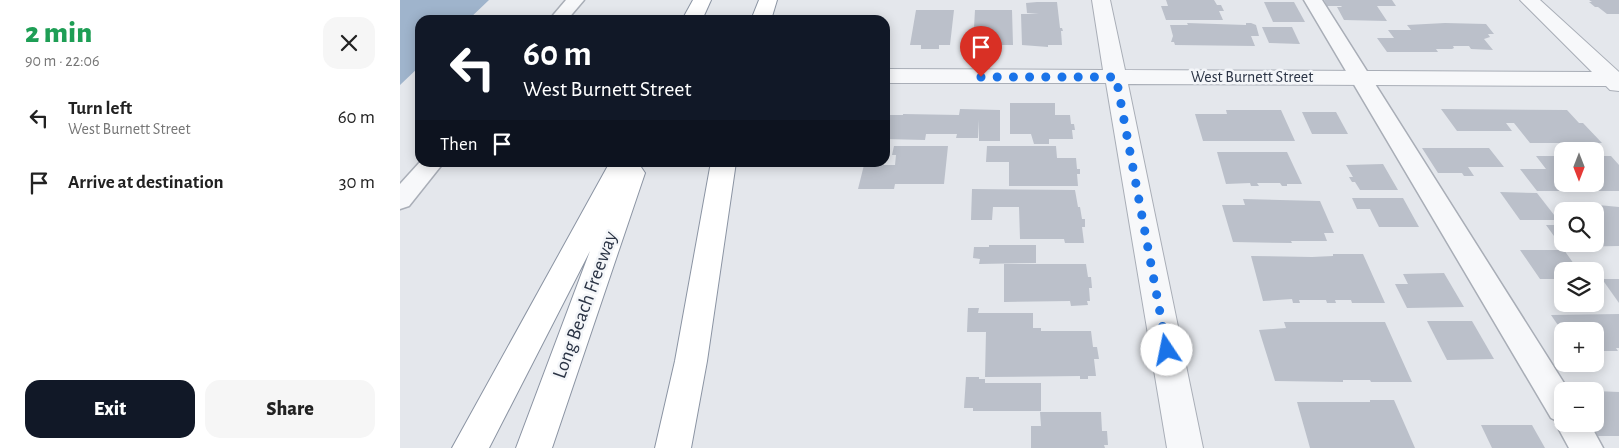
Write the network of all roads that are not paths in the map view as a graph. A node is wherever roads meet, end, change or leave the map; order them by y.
1 (575, 0) edge
2 (702, 0) edge
3 (768, 0) edge
4 (1101, 0) edge
5 (1313, 0) edge
6 (1529, 0) edge
7 (562, 15) edge
8 (694, 15) edge
9 (763, 15) edge
10 (890, 76) edge
11 (1116, 77) junction
12 (1360, 77) junction
13 (1617, 82) edge
14 (429, 167) edge
15 (620, 167) edge
16 (634, 167) edge
17 (723, 167) edge
18 (400, 200) edge
19 (691, 361) junction
20 (1554, 395) edge
21 (1577, 432) edge
22 (470, 448) edge
23 (534, 448) edge
24 (673, 448) edge
25 (687, 448) edge
26 (1185, 448) edge
27 (1587, 448) edge

1 - 7 lane
2 - 8 highway
3 - 9 highway
4 - 11 street
5 - 12 lane
6 - 13 street
10 - 11 street, West Burnett Street
11 - 12 street, West Burnett Street
11 - 26 street
12 - 13 street, West Burnett Street
12 - 20 lane
14 - 18 lane
15 - 22 highway
16 - 23 highway, Long Beach Freeway
17 - 19 highway
19 - 24 highway
19 - 25 highway
21 - 27 lane

